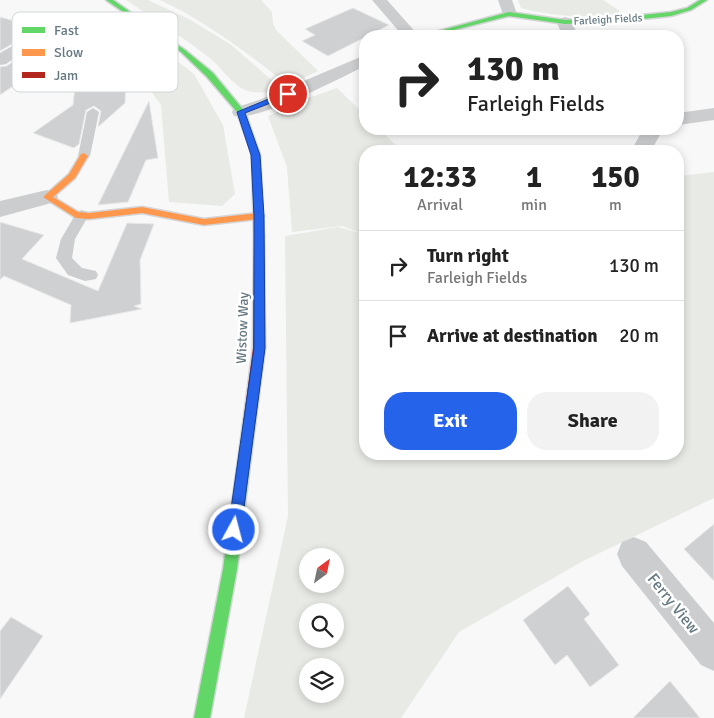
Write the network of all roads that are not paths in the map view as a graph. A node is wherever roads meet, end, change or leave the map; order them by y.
1 (109, 0) edge
2 (378, 0) edge
3 (704, 0) edge
4 (507, 7) edge
5 (126, 12) edge
6 (567, 29) edge
7 (406, 30) edge
8 (441, 30) edge
9 (178, 48) edge
10 (12, 52) edge
11 (0, 60) edge
12 (359, 63) edge
13 (93, 112) dead end
14 (241, 112) junction
15 (714, 114) edge
16 (684, 118) edge
17 (84, 156) joint
18 (47, 196) junction
19 (0, 209) edge
20 (82, 215) junction
21 (259, 216) junction
22 (90, 275) dead end
23 (634, 554) dead end
24 (714, 652) edge
25 (202, 718) edge

1 - 5 street, Wistow Way
2 - 7 street
3 - 6 street, Farleigh Fields
4 - 6 street, Farleigh Fields
4 - 8 street, Farleigh Fields
9 - 14 street, Wistow Way
10 - 11 street
12 - 14 street
13 - 17 lane
14 - 21 street, Wistow Way
15 - 16 street
17 - 18 street
18 - 19 street
18 - 20 street
20 - 21 street
20 - 22 lane
21 - 25 street, Wistow Way
23 - 24 street, Ferry View

